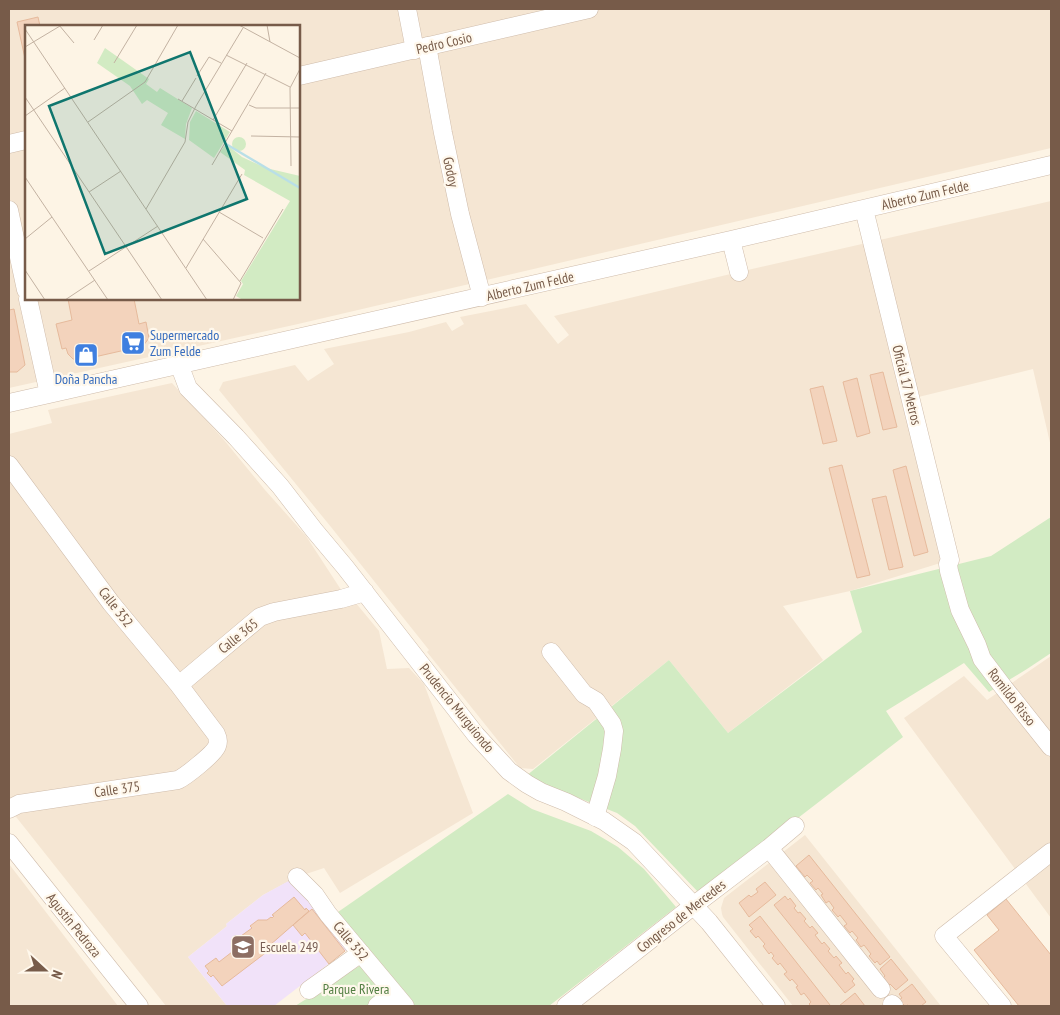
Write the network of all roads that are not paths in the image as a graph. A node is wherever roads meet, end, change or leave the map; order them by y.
1 (407, 9) edge
2 (589, 9) edge
3 (421, 48) junction
4 (300, 76) edge
5 (25, 140) edge
6 (9, 144) edge
7 (1051, 165) edge
8 (864, 209) junction
9 (9, 210) edge
10 (731, 240) junction
11 (739, 272) dead end
12 (25, 285) edge
13 (482, 297) junction
14 (28, 300) edge
15 (179, 364) junction
16 (49, 394) junction
17 (9, 403) edge
18 (9, 465) edge
19 (365, 592) junction
20 (977, 645) joint
21 (550, 652) dead end
22 (178, 685) junction
23 (1051, 747) edge
24 (216, 749) joint
25 (9, 809) edge
26 (595, 817) junction
27 (795, 826) dead end
28 (9, 843) edge
29 (769, 848) junction
30 (1051, 852) edge
31 (297, 877) dead end
32 (693, 906) junction
33 (361, 953) junction
34 (881, 989) dead end
35 (309, 990) dead end
36 (400, 1000) edge
37 (578, 1003) edge
38 (139, 1006) edge
39 (377, 1006) edge
40 (776, 1006) edge
41 (1002, 1006) edge

1 - 3 street, Godoy
2 - 3 street, Pedro Cosio
3 - 4 street, Pedro Cosio
3 - 13 street, Godoy
5 - 6 street
7 - 8 street, Alberto Zum Felde
8 - 10 street, Alberto Zum Felde
8 - 20 street, Oficial 17 Metros
9 - 12 street
10 - 11 street
10 - 13 street, Alberto Zum Felde
13 - 15 street, Alberto Zum Felde
14 - 16 street
15 - 16 street, Alberto Zum Felde
15 - 19 street, Prudencio Murguiondo
16 - 17 street, Alberto Zum Felde
18 - 22 street, Calle 352
19 - 22 street, Calle 365
19 - 26 street, Prudencio Murguiondo
20 - 23 street, Romildo Risso
21 - 26 street
22 - 24 street, Calle 352
24 - 25 street, Calle 375
26 - 32 street, Prudencio Murguiondo
27 - 29 street, Congreso de Mercedes
28 - 38 street, Agustín Pedroza
29 - 32 street, Congreso de Mercedes
29 - 34 street
30 - 41 street
31 - 33 street, Calle 352
32 - 37 street, Congreso de Mercedes
32 - 40 street, Prudencio Murguiondo
33 - 35 street
33 - 36 street, Calle 352
36 - 39 street

